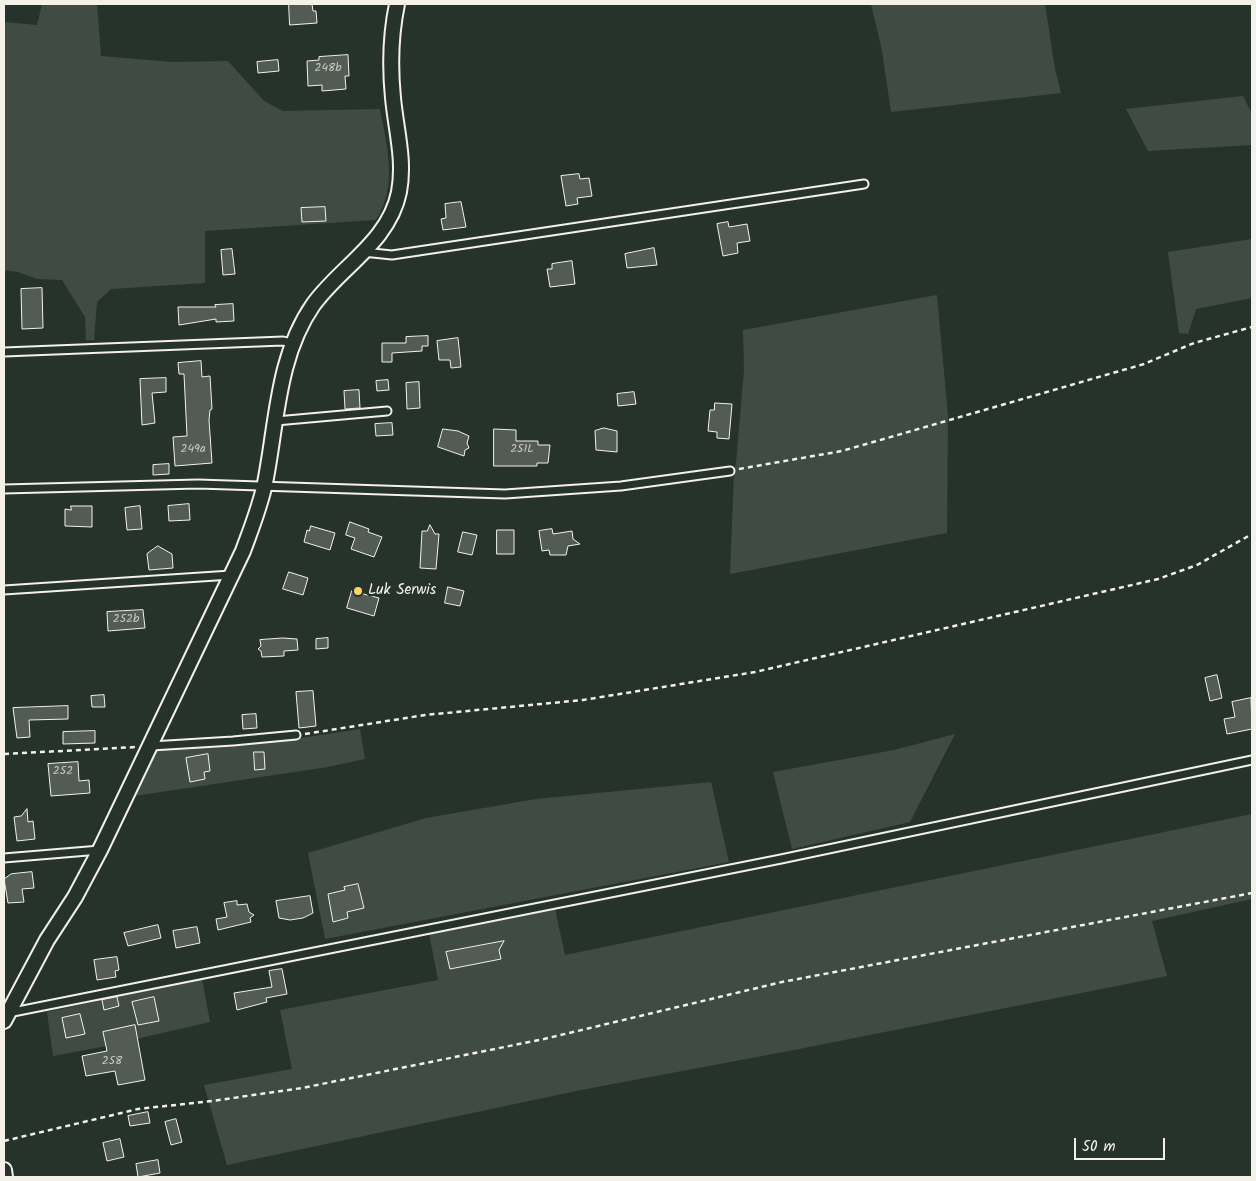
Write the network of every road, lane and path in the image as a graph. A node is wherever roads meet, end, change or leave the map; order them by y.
1 (398, 4) edge
2 (864, 184) dead end
3 (363, 252) junction
4 (1252, 327) edge
5 (292, 343) junction
6 (4, 352) edge
7 (387, 411) dead end
8 (276, 420) junction
9 (730, 471) joint
10 (265, 485) junction
11 (4, 490) edge
12 (1252, 534) edge
13 (232, 575) junction
14 (4, 590) edge
15 (296, 735) joint
16 (151, 747) junction
17 (4, 754) edge
18 (1252, 760) edge
19 (100, 850) junction
20 (4, 858) edge
21 (1252, 893) edge
22 (5, 1017) edge
23 (4, 1141) edge
24 (4, 1170) edge
25 (5, 1177) edge

1 - 3 street
2 - 3 lane
3 - 5 street
4 - 9 path
5 - 6 lane
5 - 8 street
7 - 8 lane
8 - 10 street
9 - 10 lane
10 - 11 lane
10 - 13 street
12 - 15 path
13 - 14 lane
13 - 16 street
15 - 16 lane
16 - 17 path
16 - 19 street
18 - 22 lane
19 - 20 lane
19 - 22 street
21 - 23 path
24 - 25 street

